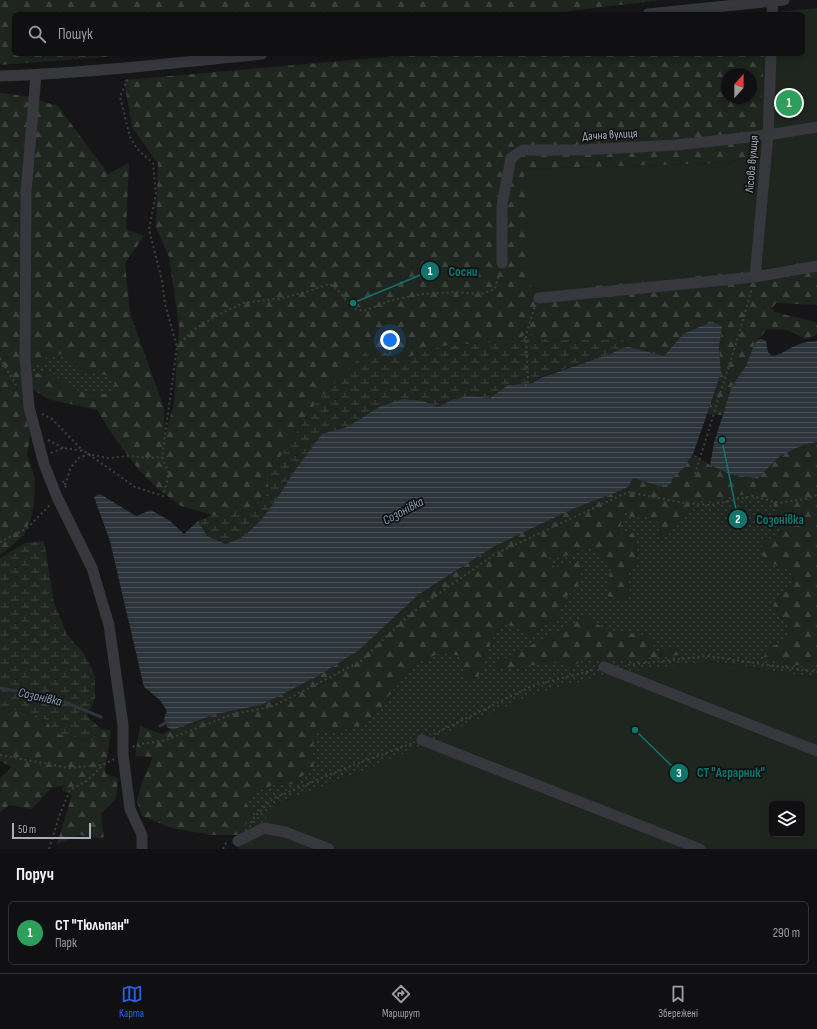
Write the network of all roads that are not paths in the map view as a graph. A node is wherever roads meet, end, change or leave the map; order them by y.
1 (778, 0) edge
2 (667, 12) edge
3 (773, 12) edge
4 (242, 56) edge
5 (771, 56) edge
6 (36, 75) junction
7 (0, 76) edge
8 (817, 127) edge
9 (768, 135) junction
10 (502, 264) road end
11 (817, 266) edge
12 (754, 277) junction
13 (539, 298) road end
14 (604, 667) road end
15 (422, 740) road end
16 (817, 751) edge
17 (238, 840) road end
18 (142, 849) edge
19 (329, 849) edge
20 (700, 849) edge

1 - 2 street
1 - 3 street
4 - 6 street
5 - 9 street, Лісова вулиця
6 - 7 street
6 - 18 street
8 - 9 street, Дачна вулиця
9 - 10 street, Дачна вулиця
9 - 12 street, Лісова вулиця
11 - 12 street
12 - 13 street
14 - 16 street
15 - 20 street
17 - 19 street

